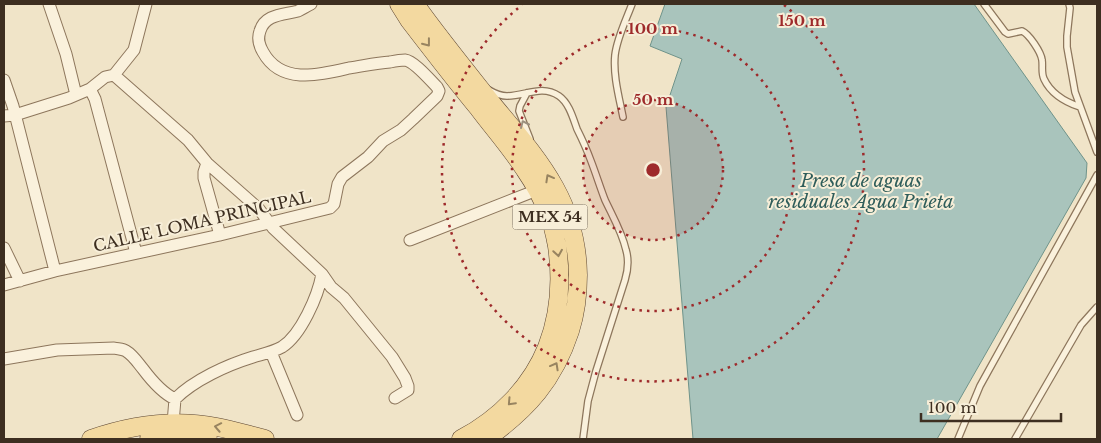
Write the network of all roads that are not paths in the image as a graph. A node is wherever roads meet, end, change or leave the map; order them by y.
1 (49, 4) edge
2 (146, 4) edge
3 (311, 4) edge
4 (399, 4) edge
5 (415, 4) edge
6 (632, 4) edge
7 (984, 4) edge
8 (1069, 4) edge
9 (114, 75) junction
10 (4, 80) edge
11 (477, 85) junction
12 (90, 89) junction
13 (527, 93) junction
14 (76, 96) junction
15 (1080, 107) junction
16 (9, 116) edge
17 (623, 117) dead end
18 (1097, 152) edge
19 (535, 156) junction
20 (207, 163) junction
21 (1097, 175) edge
22 (537, 190) junction
23 (268, 222) junction
24 (220, 235) junction
25 (410, 240) dead end
26 (4, 248) edge
27 (136, 253) junction
28 (54, 272) junction
29 (322, 274) junction
30 (20, 280) junction
31 (4, 285) edge
32 (1097, 307) edge
33 (271, 352) junction
34 (4, 360) edge
35 (395, 398) dead end
36 (176, 399) junction
37 (297, 415) dead end
38 (173, 423) junction
39 (91, 439) edge
40 (149, 439) edge
41 (208, 439) edge
42 (266, 439) edge
43 (461, 439) edge
44 (486, 439) edge
45 (583, 439) edge
46 (958, 439) edge
47 (1016, 439) edge

1 - 14 street
2 - 9 street
3 - 23 street, CALLE LOMA PRINCIPAL
4 -> 22 main road, MEX 54
5 - 11 main road, MEX 54
6 - 17 lane
7 - 15 lane
8 - 15 lane
9 - 12 street
9 - 20 street
10 - 16 street
11 - 13 lane
11 - 19 main road, MEX 54
12 - 14 street
12 - 27 street
19 -> 13 lane
13 - 45 lane
14 - 16 street
15 - 18 lane
16 - 28 street
44 -> 19 main road, MEX 54
20 - 23 street
20 - 24 street
21 - 46 lane
22 - 25 street
22 -> 43 main road, MEX 54
23 - 24 street, CALLE LOMA PRINCIPAL
23 - 29 street
24 - 27 street, CALLE LOMA PRINCIPAL
26 - 30 street
27 - 28 street, CALLE LOMA PRINCIPAL
28 - 30 street, CALLE LOMA PRINCIPAL
29 - 33 street
29 - 35 street
30 - 31 street, CALLE LOMA PRINCIPAL
32 - 47 lane
33 - 36 street
33 - 37 street
34 - 36 street
36 - 38 street
38 - 39 main road
42 -> 38 main road
40 - 41 main road

